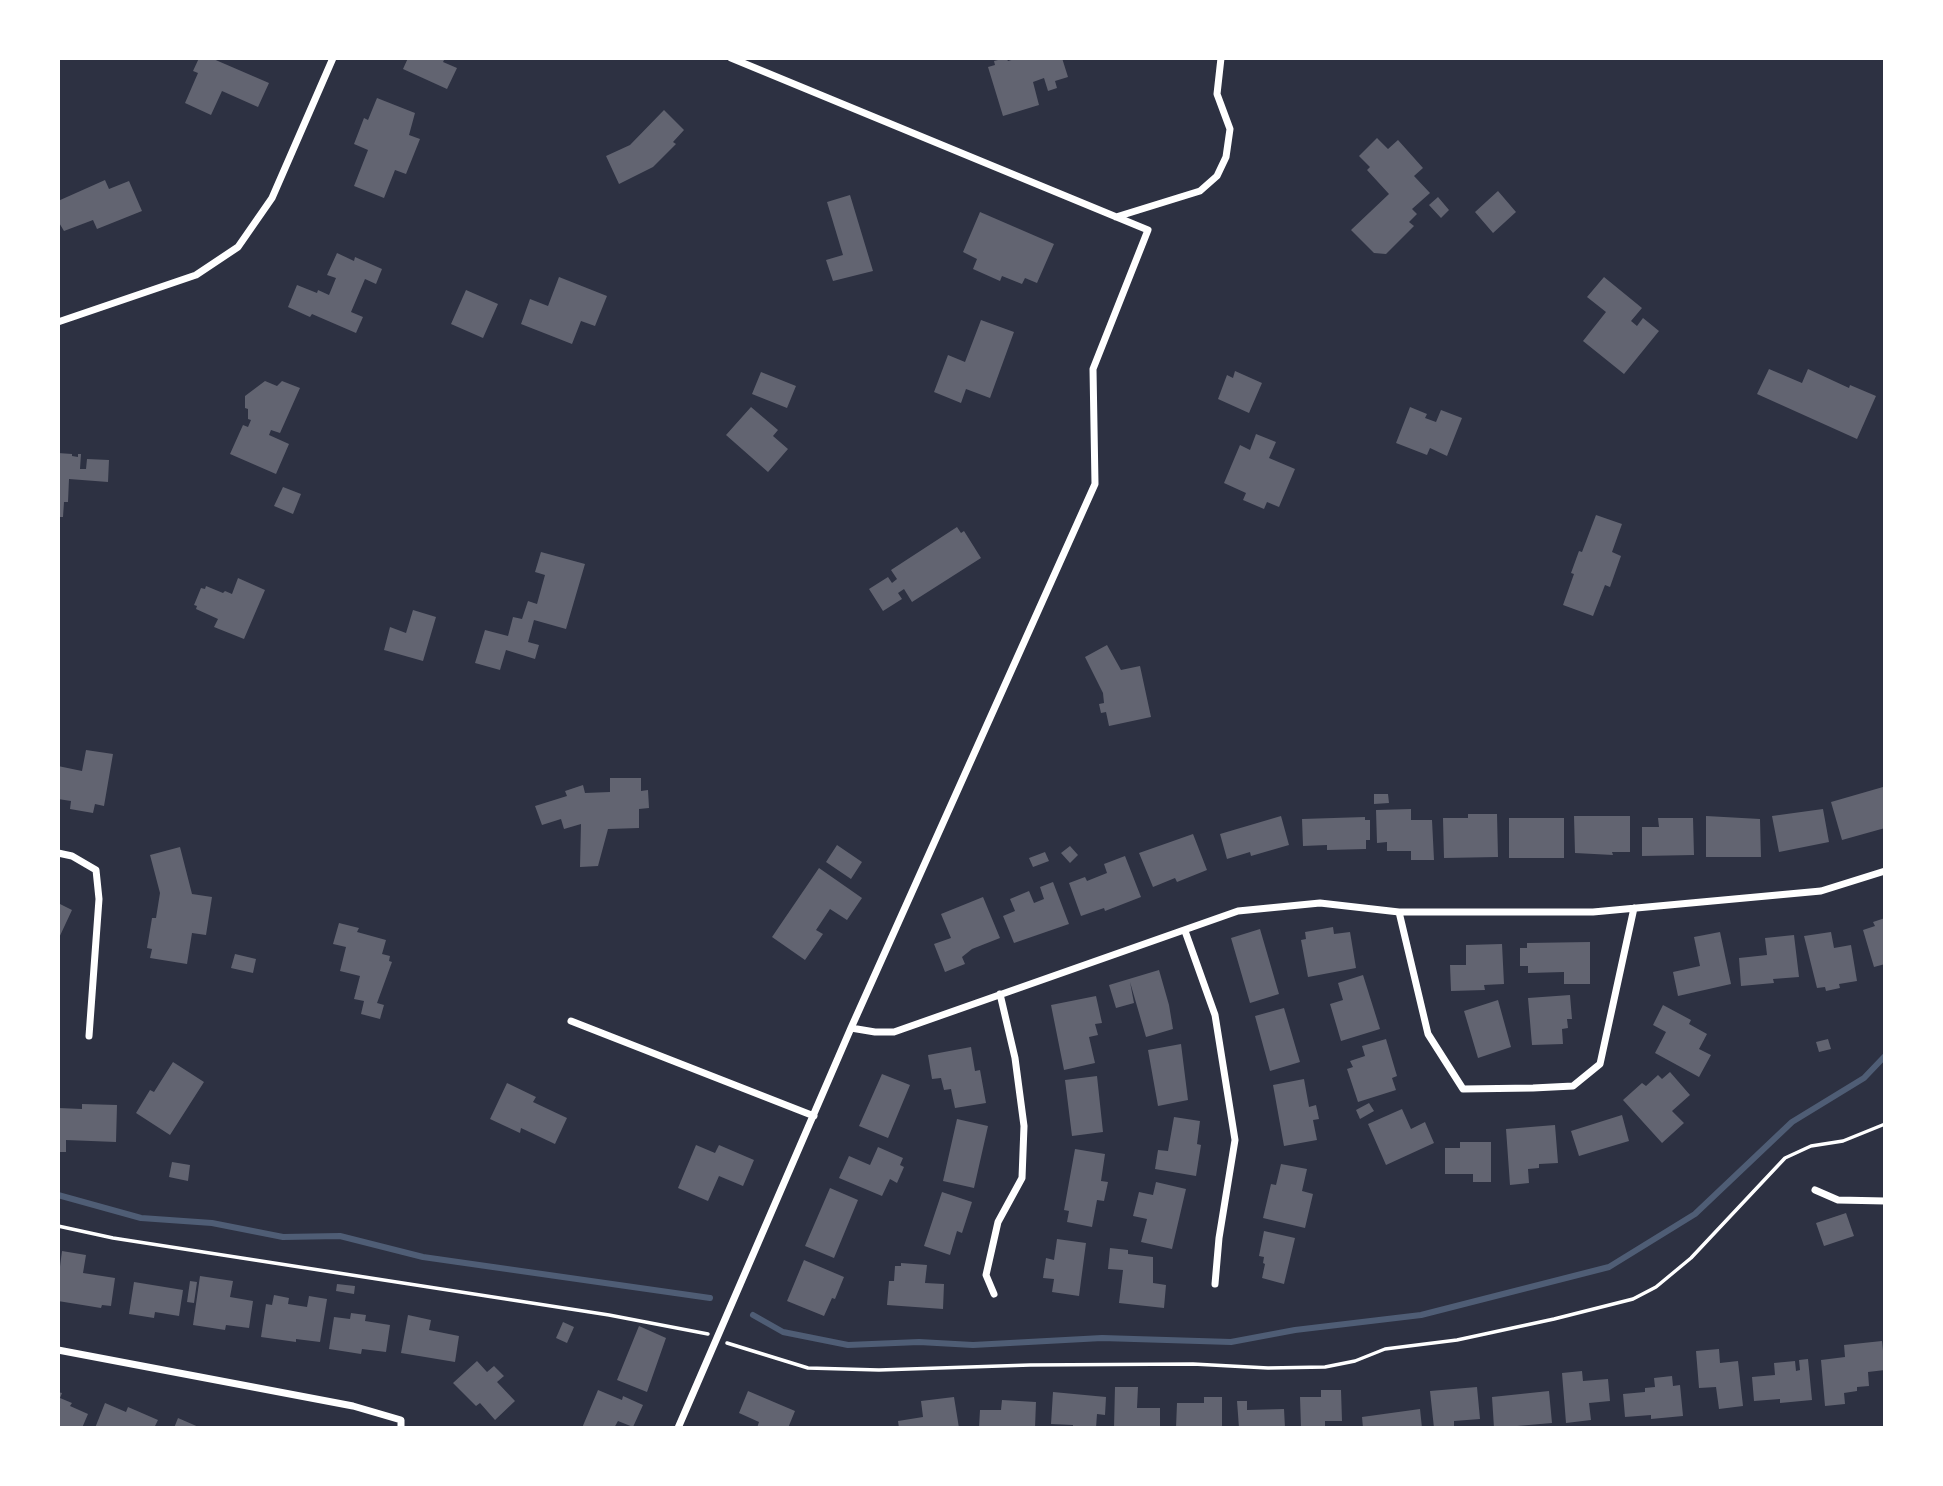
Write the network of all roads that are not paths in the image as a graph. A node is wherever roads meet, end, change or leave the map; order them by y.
1 (333, 58) edge
2 (731, 58) edge
3 (1221, 58) edge
4 (1115, 217) junction
5 (58, 321) edge
6 (58, 853) edge
7 (1885, 871) edge
8 (1634, 908) junction
9 (1399, 912) junction
10 (1185, 931) junction
11 (1000, 994) junction
12 (571, 1021) dead end
13 (851, 1028) junction
14 (89, 1036) dead end
15 (814, 1116) junction
16 (1815, 1190) dead end
17 (1885, 1201) edge
18 (1215, 1284) dead end
19 (994, 1294) dead end
20 (58, 1350) edge
21 (401, 1428) edge
22 (678, 1428) edge

1 - 5 street
2 - 4 street
3 - 4 street
4 - 13 street
6 - 14 street
7 - 8 street
8 - 9 street
8 - 9 street
9 - 10 street
10 - 11 street
10 - 18 street
11 - 13 street
11 - 19 street
12 - 15 street
13 - 15 street
15 - 22 street
16 - 17 street
20 - 21 street

